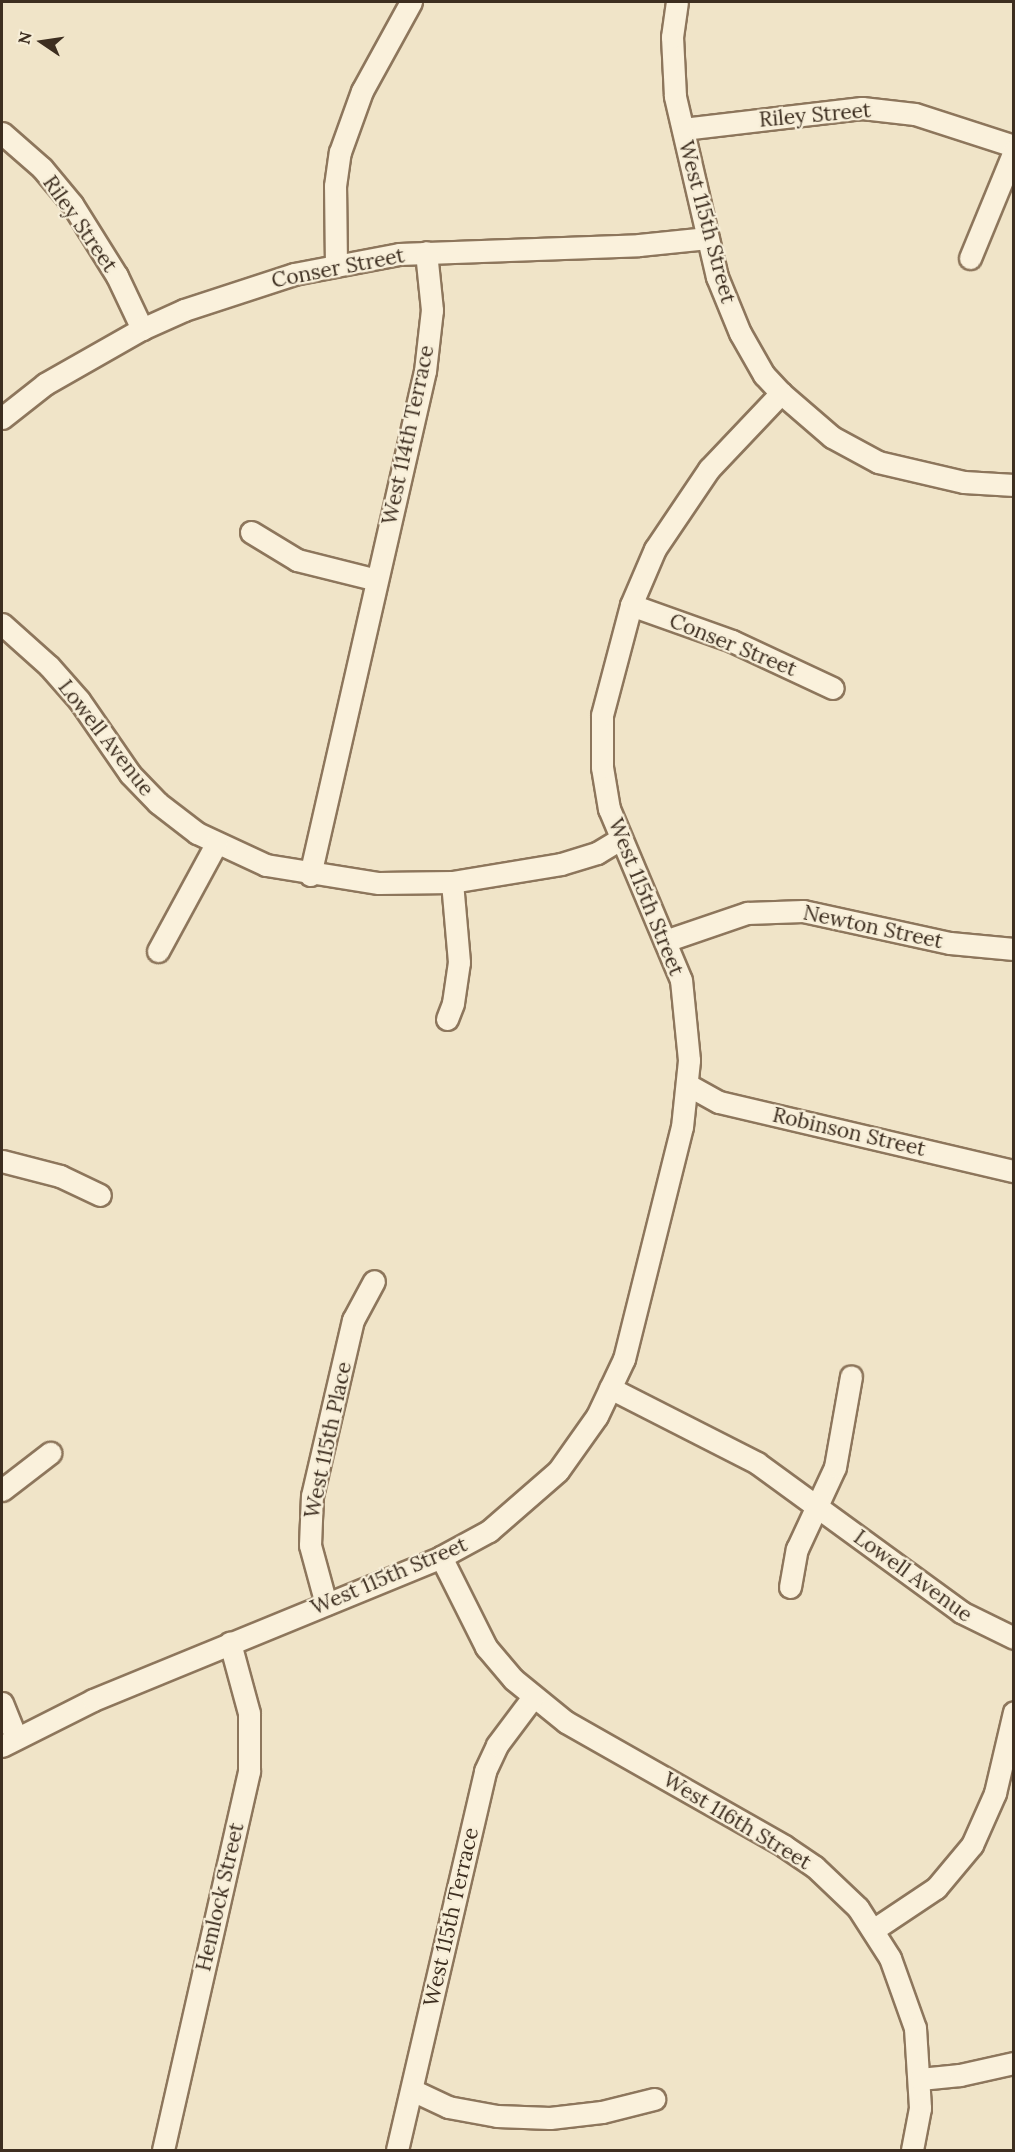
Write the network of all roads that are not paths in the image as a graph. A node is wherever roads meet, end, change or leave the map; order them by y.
1 (411, 2) edge
2 (677, 2) edge
3 (683, 129) junction
4 (2, 133) edge
5 (1014, 146) edge
6 (1014, 151) edge
7 (708, 238) junction
8 (426, 252) junction
9 (970, 258) dead end
10 (336, 265) junction
11 (142, 329) junction
12 (782, 393) junction
13 (2, 418) edge
14 (1014, 485) edge
15 (251, 532) dead end
16 (377, 580) junction
17 (631, 605) junction
18 (2, 624) edge
19 (833, 688) dead end
20 (620, 839) junction
21 (216, 844) junction
22 (310, 875) junction
23 (452, 882) junction
24 (665, 941) junction
25 (1014, 949) edge
26 (158, 951) dead end
27 (447, 1019) dead end
28 (688, 1085) junction
29 (2, 1161) edge
30 (1014, 1171) edge
31 (100, 1195) dead end
32 (374, 1281) dead end
33 (851, 1376) dead end
34 (610, 1388) junction
35 (50, 1453) dead end
36 (2, 1490) edge
37 (817, 1506) junction
38 (441, 1557) junction
39 (790, 1587) dead end
40 (326, 1604) junction
41 (1014, 1638) edge
42 (230, 1643) junction
43 (533, 1697) junction
44 (2, 1703) edge
45 (1014, 1712) edge
46 (9, 1742) edge
47 (873, 1930) junction
48 (1014, 2063) edge
49 (920, 2079) junction
50 (412, 2090) junction
51 (654, 2099) dead end
52 (164, 2151) edge
53 (398, 2151) edge
54 (912, 2151) edge

1 - 10 street
2 - 3 street, West 115th Street
3 - 5 street, Riley Street
3 - 7 street, West 115th Street
4 - 11 street, Riley Street
6 - 9 street
7 - 8 street, Conser Street
7 - 12 street, West 115th Street
8 - 10 street, Conser Street
8 - 16 street, West 114th Terrace
10 - 11 street, Conser Street
11 - 13 street, Conser Street
12 - 14 street
12 - 17 street, West 115th Street
15 - 16 street
16 - 22 street, West 114th Terrace
17 - 19 street, Conser Street
17 - 20 street, West 115th Street
18 - 21 street, Lowell Avenue
20 - 23 street, Lowell Avenue
20 - 24 street, West 115th Street
21 - 22 street, Lowell Avenue
21 - 26 street
22 - 23 street, Lowell Avenue
23 - 27 street
24 - 25 street, Newton Street
24 - 28 street, West 115th Street
28 - 30 street, Robinson Street
28 - 34 street, West 115th Street
29 - 31 street
32 - 40 street, West 115th Place
33 - 37 street
34 - 37 street, Lowell Avenue
34 - 38 street, West 115th Street
35 - 36 street
37 - 39 street
37 - 41 street, Lowell Avenue
38 - 40 street, West 115th Street
38 - 43 street, West 116th Street
40 - 42 street, West 115th Street
42 - 46 street, West 115th Street
42 - 52 street, Hemlock Street
43 - 47 street, West 116th Street
43 - 50 street, West 115th Terrace
44 - 46 street
45 - 47 street
47 - 49 street, West 116th Street
48 - 49 street
49 - 54 street, West 116th Street
50 - 51 street
50 - 53 street, West 115th Terrace

